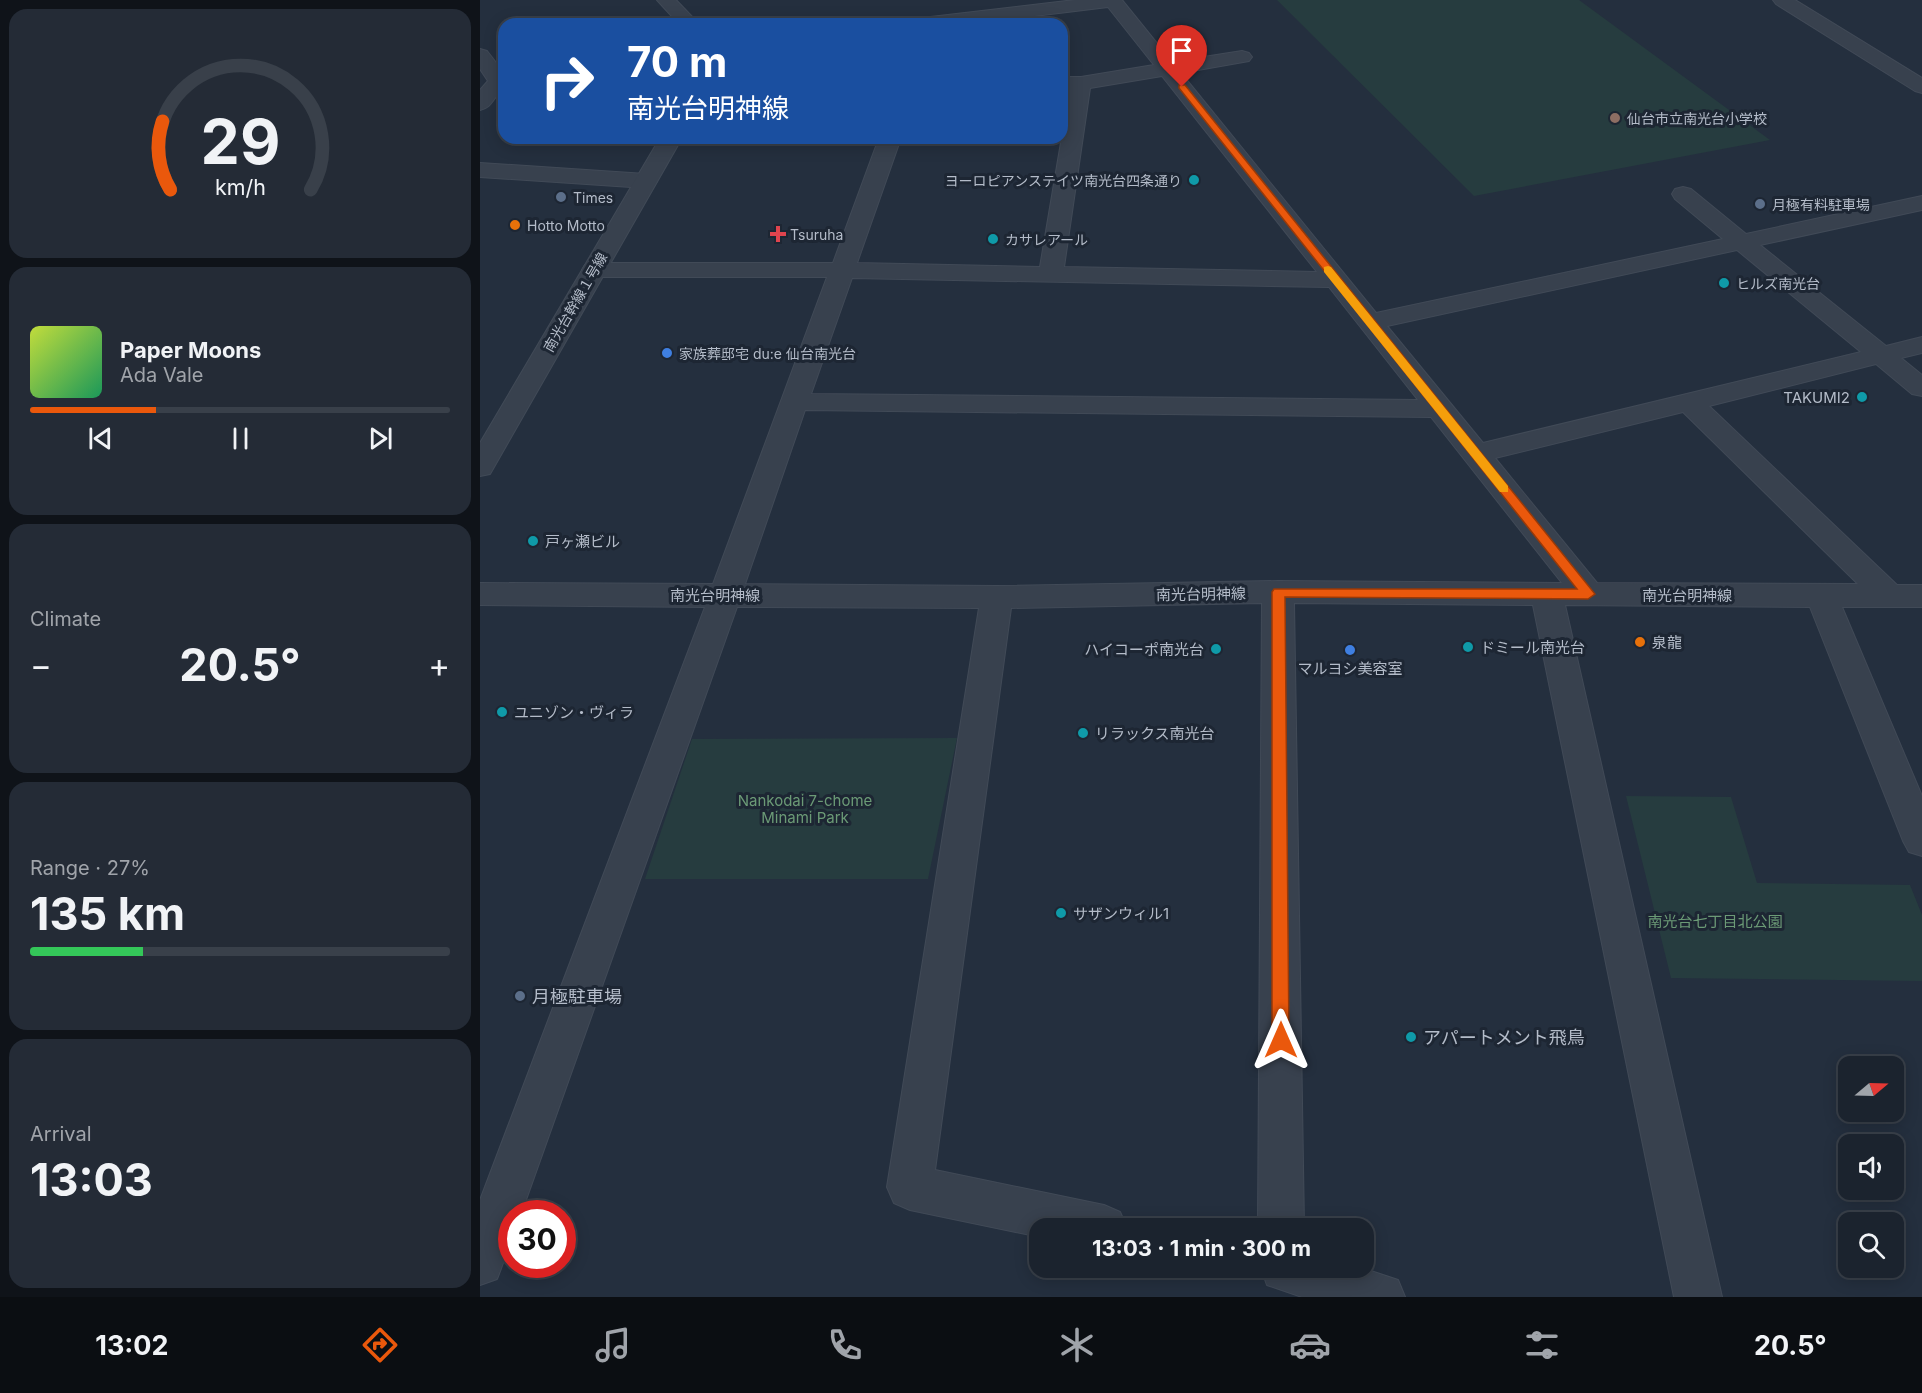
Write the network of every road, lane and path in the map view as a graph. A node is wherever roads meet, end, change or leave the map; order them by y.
1 (666, 0) edge
2 (1113, 0) edge
3 (1782, 0) edge
4 (684, 18) edge
5 (974, 18) edge
6 (1242, 57) dead end
7 (483, 63) edge
8 (1168, 69) junction
9 (1071, 83) edge
10 (1922, 87) edge
11 (480, 104) edge
12 (1068, 112) edge
13 (668, 144) edge
14 (888, 144) edge
15 (1065, 144) edge
16 (480, 170) edge
17 (646, 181) junction
18 (1683, 194) dead end
19 (1922, 203) edge
20 (1742, 242) junction
21 (594, 270) junction
22 (842, 270) junction
23 (1051, 274) junction
24 (1336, 280) junction
25 (1370, 322) junction
26 (1922, 345) edge
27 (1882, 356) junction
28 (1922, 388) edge
29 (794, 402) junction
30 (1689, 402) junction
31 (1439, 409) junction
32 (1476, 454) junction
33 (480, 467) edge
34 (1278, 592) junction
35 (480, 594) edge
36 (1547, 594) junction
37 (1588, 594) junction
38 (725, 595) junction
39 (1822, 596) junction
40 (1889, 596) junction
41 (1922, 596) edge
42 (997, 597) junction
43 (1922, 841) edge
44 (1058, 1218) edge
45 (1281, 1218) edge
46 (480, 1262) edge
47 (1318, 1278) edge
48 (1382, 1297) edge
49 (1698, 1297) edge

1 - 4 street
2 - 5 street
2 - 8 street
3 - 10 street
6 - 8 street
7 - 11 street
8 - 9 street
8 - 24 street
9 - 12 street
13 - 17 street, 南光台幹線１号線
14 - 22 street
15 - 23 street
16 - 17 street
17 - 21 street, 南光台幹線１号線
18 - 20 street
19 - 20 street
20 - 25 street
20 - 27 street
21 - 22 street
21 - 33 street, 南光台幹線１号線
22 - 23 street
22 - 29 street
23 - 24 street
24 - 25 street
25 - 31 street
26 - 27 street
27 - 28 street
27 - 30 street
29 - 31 street
29 - 38 street
30 - 32 street
30 - 40 street
31 - 32 street
32 - 37 street
34 - 36 street, 南光台明神線
34 - 42 street, 南光台明神線
34 - 45 street
35 - 38 street, 南光台明神線
36 - 37 street, 南光台明神線
36 - 49 street
37 - 39 street, 南光台明神線
38 - 42 street, 南光台明神線
38 - 46 street
39 - 40 street, 南光台明神線
39 - 43 street
40 - 41 street, 南光台明神線
42 - 44 street
47 - 48 street

